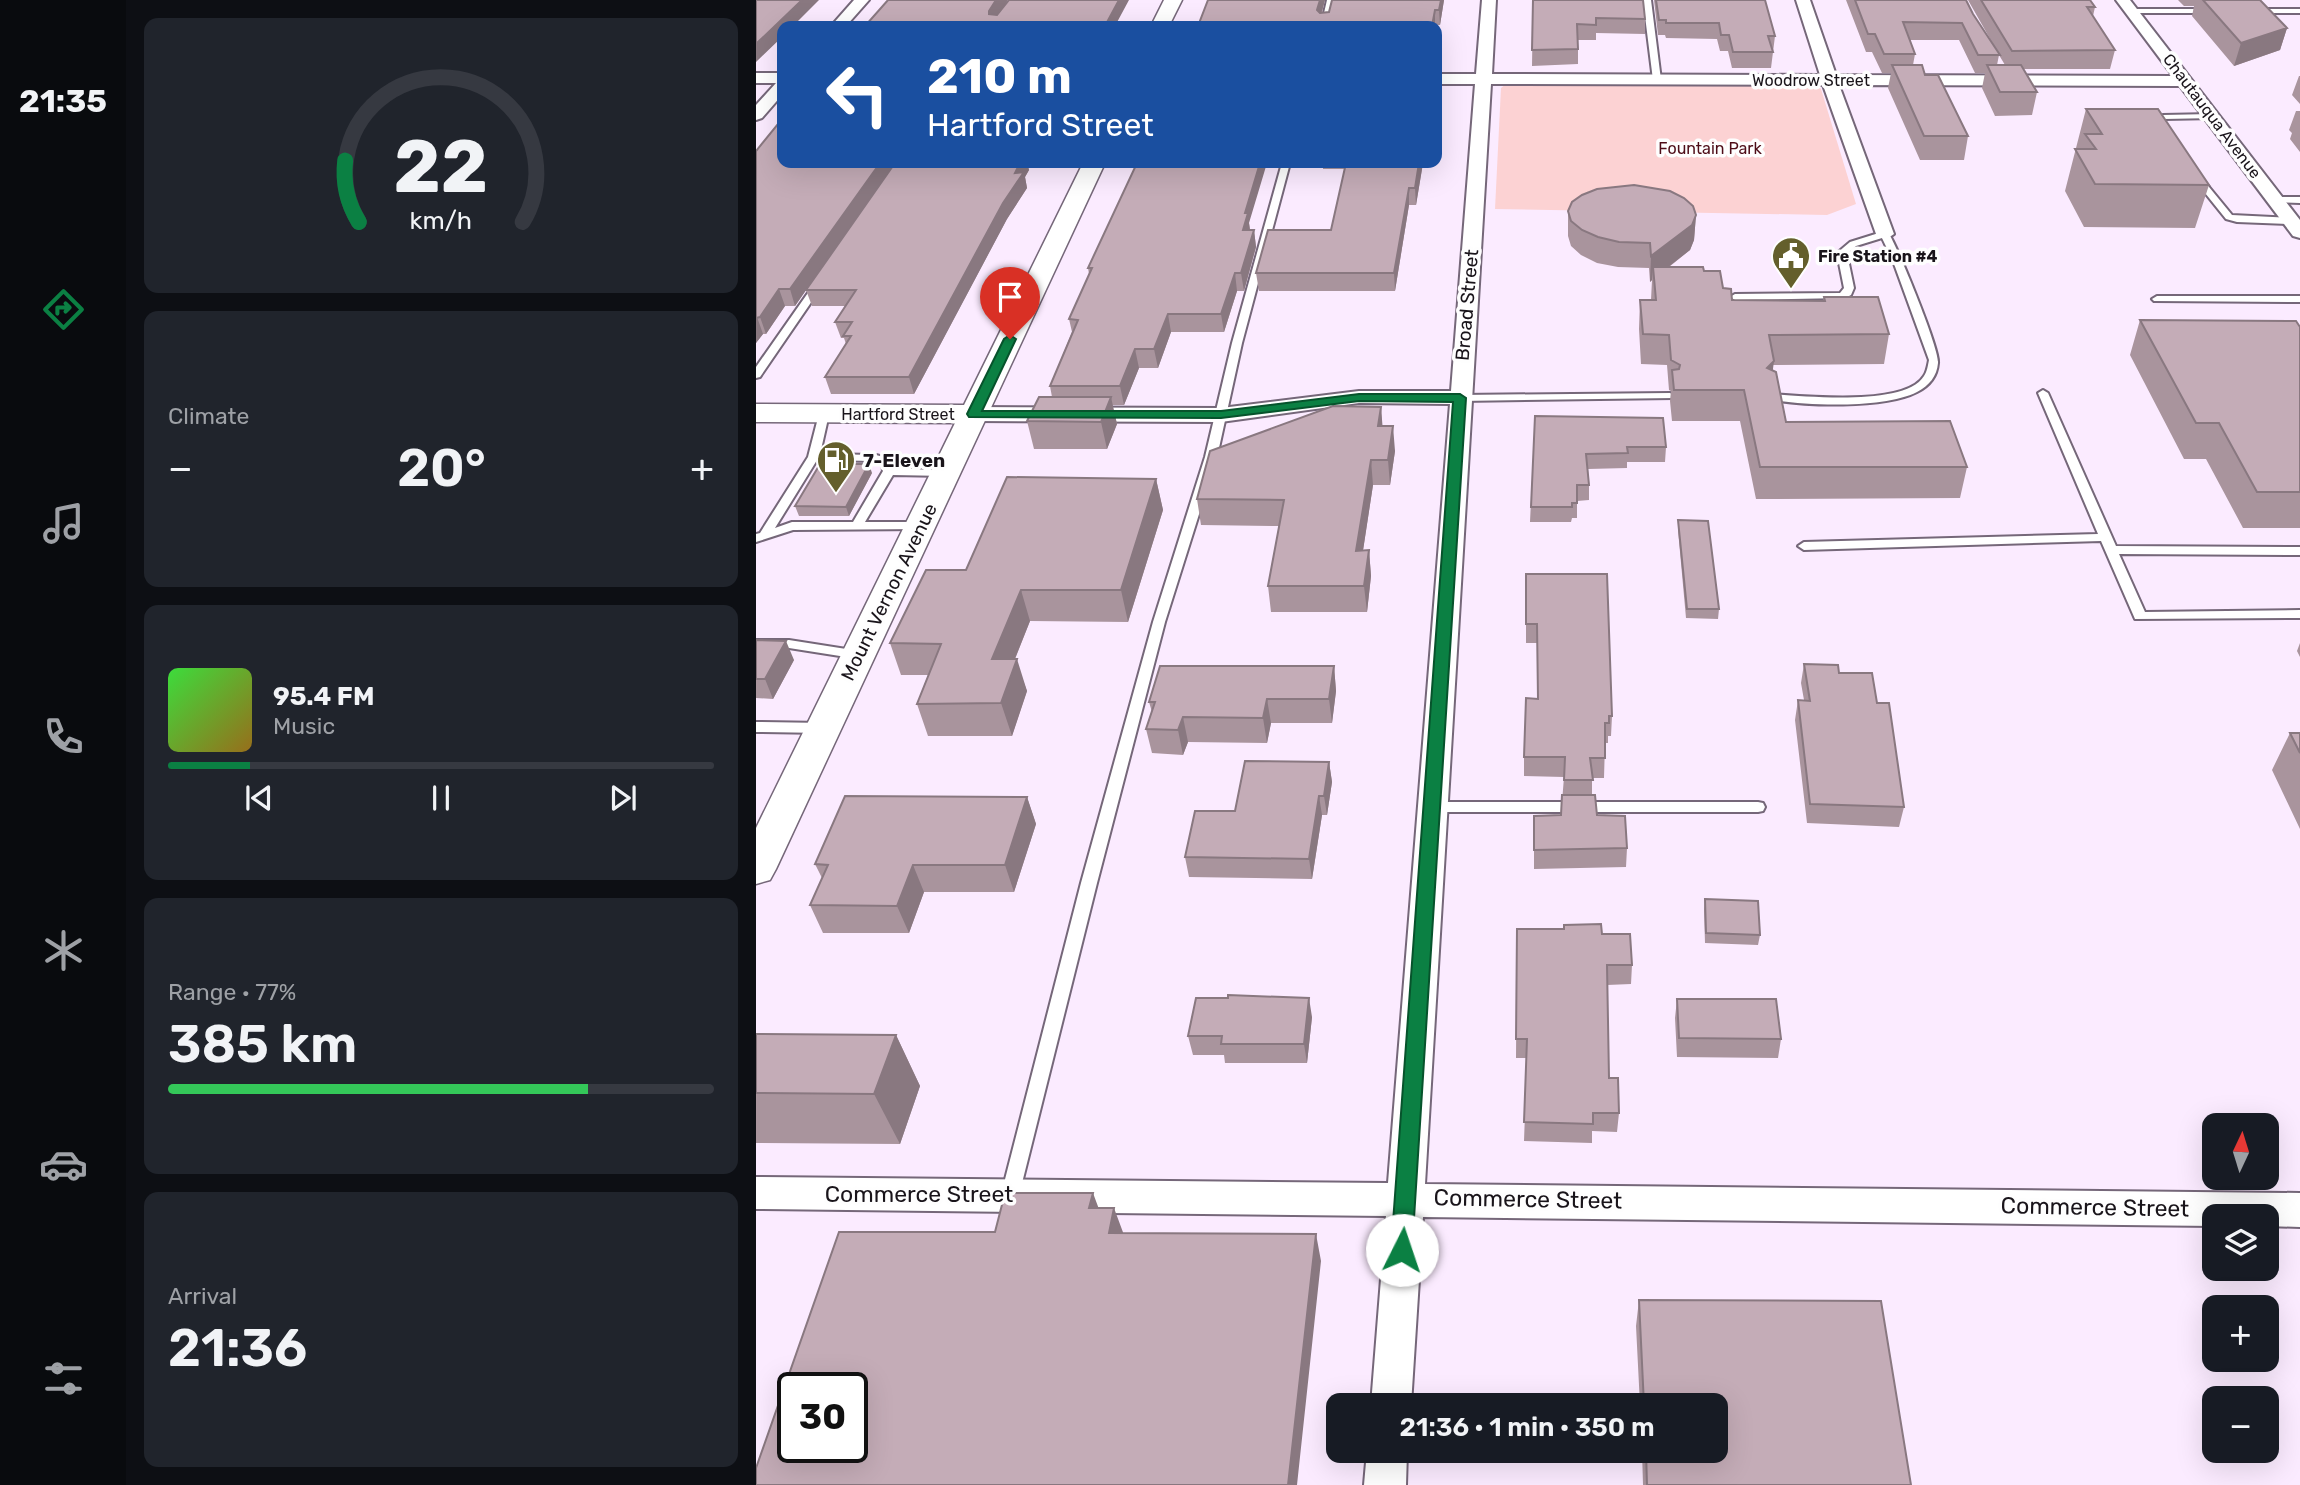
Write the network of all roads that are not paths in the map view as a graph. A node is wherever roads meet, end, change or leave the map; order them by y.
1 (862, 0) edge
2 (1173, 0) edge
3 (1331, 0) edge
4 (1489, 0) edge
5 (1647, 0) edge
6 (1803, 0) edge
7 (2284, 0) edge
8 (2128, 6) edge
9 (2223, 11) edge
10 (2236, 11) edge
11 (2298, 11) edge
12 (843, 21) edge
13 (1162, 21) edge
14 (1325, 21) edge
15 (756, 78) edge
16 (777, 78) edge
17 (1442, 79) edge
18 (1485, 79) junction
19 (1657, 79) junction
20 (1829, 80) junction
21 (2185, 81) junction
22 (777, 92) edge
23 (756, 115) edge
24 (2212, 116) junction
25 (2171, 144) edge
26 (1092, 168) edge
27 (1285, 168) edge
28 (2193, 173) edge
29 (2275, 200) junction
30 (2300, 200) edge
31 (2295, 227) edge
32 (1885, 234) junction
33 (825, 274) edge
34 (1735, 297) edge
35 (2157, 299) dead end
36 (2300, 299) edge
37 (756, 375) edge
38 (2043, 393) dead end
39 (1670, 396) edge
40 (1771, 397) edge
41 (1460, 398) junction
42 (756, 413) edge
43 (824, 414) junction
44 (974, 414) junction
45 (1221, 415) junction
46 (814, 457) junction
47 (889, 471) junction
48 (946, 473) junction
49 (857, 526) junction
50 (920, 526) junction
51 (760, 536) edge
52 (2108, 544) junction
53 (1804, 546) dead end
54 (2300, 551) edge
55 (2300, 614) edge
56 (756, 644) edge
57 (859, 655) junction
58 (756, 727) edge
59 (824, 728) junction
60 (1431, 807) junction
61 (1758, 807) dead end
62 (756, 869) edge
63 (756, 1192) edge
64 (1010, 1195) junction
65 (1405, 1198) junction
66 (2300, 1210) edge
67 (1392, 1393) edge
68 (1386, 1463) edge
69 (1385, 1485) edge

1 - 12 street
2 - 13 street
3 - 14 lane
4 - 18 street, Broad Street
5 - 19 lane
6 - 20 street
7 - 11 lane
8 - 9 lane
8 - 21 street, Chautauqua Avenue
10 - 11 lane
15 - 16 street
17 - 18 street, Woodrow Street
18 - 19 street, Woodrow Street
18 - 41 street, Broad Street
19 - 20 street, Woodrow Street
20 - 21 street, Woodrow Street
20 - 32 street
21 - 24 street, Chautauqua Avenue
22 - 23 street
24 - 25 lane
24 - 29 street, Chautauqua Avenue
26 - 44 street, Mount Vernon Avenue
27 - 45 lane
28 - 31 lane
29 - 30 lane
29 - 31 street, Chautauqua Avenue
32 - 34 lane
32 - 40 lane
33 - 37 lane
35 - 36 lane
38 - 52 lane
39 - 41 lane
41 - 45 street, Hartford Street
41 - 60 street, Broad Street
42 - 43 street, Hartford Street
43 - 44 street, Hartford Street
43 - 46 lane
44 - 45 street, Hartford Street
44 - 48 street, Mount Vernon Avenue
45 - 64 lane
46 - 47 lane
46 - 51 lane
47 - 48 lane
47 - 49 lane
48 - 50 street, Mount Vernon Avenue
49 - 50 lane
49 - 51 lane
50 - 57 street, Mount Vernon Avenue
52 - 53 lane
52 - 54 lane
52 - 55 lane
56 - 57 lane
57 - 59 street, Mount Vernon Avenue
58 - 59 lane
59 - 62 street, Mount Vernon Avenue
60 - 61 lane
60 - 65 street, Broad Street
63 - 64 street, Commerce Street
64 - 65 street, Commerce Street
65 - 66 street, Commerce Street
65 - 67 street, Broad Street
68 - 69 street

